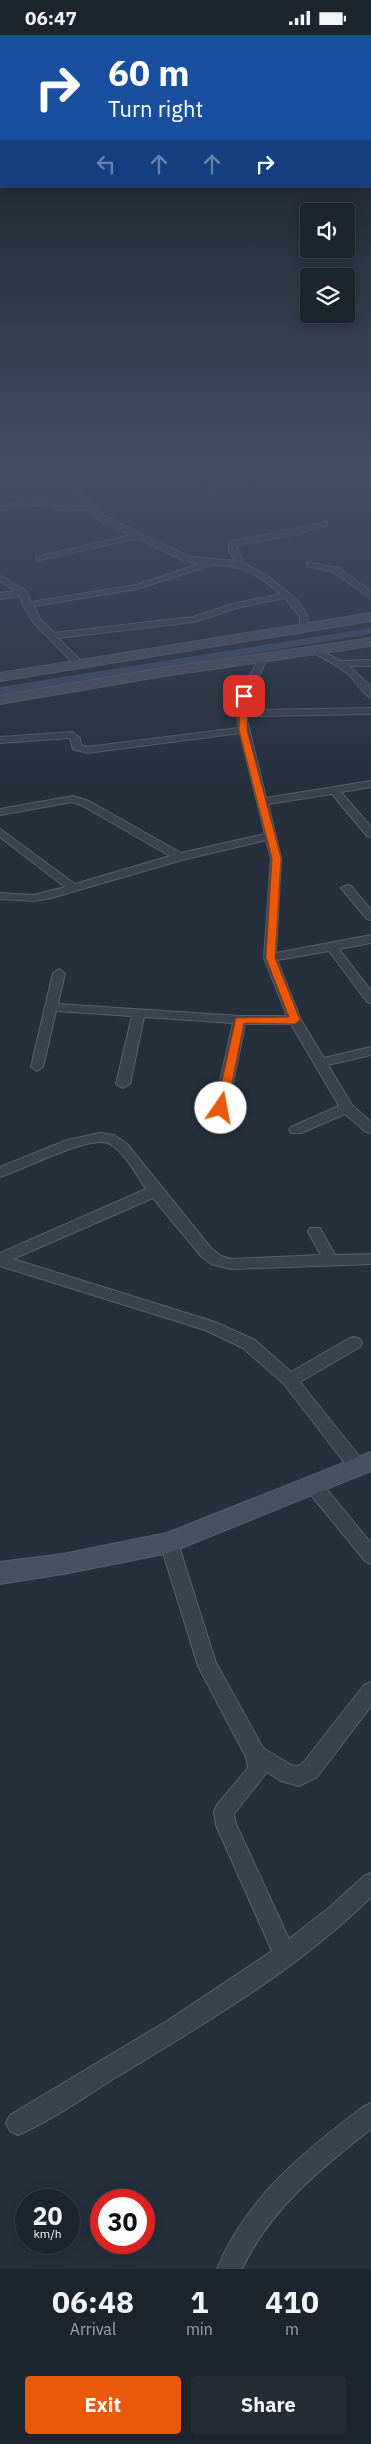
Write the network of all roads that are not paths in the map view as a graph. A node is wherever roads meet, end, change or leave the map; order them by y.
1 (0, 577) edge
2 (165, 577) edge
3 (261, 577) edge
4 (346, 577) edge
5 (23, 593) junction
6 (288, 595) junction
7 (371, 595) edge
8 (0, 596) edge
9 (27, 605) junction
10 (371, 606) edge
11 (371, 617) edge
12 (308, 628) junction
13 (50, 636) junction
14 (371, 642) edge
15 (290, 643) junction
16 (314, 650) junction
17 (264, 657) junction
18 (342, 663) junction
19 (371, 663) edge
20 (79, 665) junction
21 (0, 677) edge
22 (371, 695) edge
23 (0, 700) edge
24 (371, 711) edge
25 (243, 713) junction
26 (243, 730) junction
27 (0, 740) edge
28 (371, 784) edge
29 (334, 790) junction
30 (262, 802) junction
31 (0, 812) edge
32 (0, 832) edge
33 (371, 834) edge
34 (271, 836) junction
35 (179, 857) junction
36 (73, 888) junction
37 (347, 888) dead end
38 (0, 896) edge
39 (371, 917) edge
40 (371, 939) edge
41 (332, 947) junction
42 (270, 958) junction
43 (60, 973) dead end
44 (371, 999) edge
45 (53, 1007) junction
46 (139, 1013) junction
47 (240, 1020) junction
48 (295, 1020) junction
49 (371, 1051) edge
50 (321, 1063) junction
51 (37, 1067) dead end
52 (123, 1084) dead end
53 (221, 1108) dead end
54 (347, 1108) junction
55 (371, 1128) edge
56 (296, 1130) dead end
57 (0, 1172) edge
58 (155, 1191) junction
59 (315, 1231) dead end
60 (371, 1259) edge
61 (0, 1260) edge
62 (332, 1261) junction
63 (354, 1343) dead end
64 (290, 1380) junction
65 (364, 1463) edge
66 (313, 1485) junction
67 (169, 1543) junction
68 (371, 1556) edge
69 (0, 1573) edge
70 (371, 1691) edge
71 (256, 1755) junction
72 (371, 1883) edge
73 (285, 1955) junction
74 (371, 2115) edge
75 (18, 2123) dead end
76 (229, 2269) edge

1 - 5 street
2 - 9 street
3 - 6 street
4 - 7 street
5 - 8 street
5 - 9 street
6 - 12 street
6 - 13 street
9 - 13 street
10 - 12 street
11 - 12 street
12 - 15 street
13 - 20 street
14 - 16 street
15 - 16 street
15 - 17 street
15 - 20 street
16 - 18 street
17 - 23 street
17 - 25 street
18 - 19 street
18 - 22 street
20 - 21 street
24 - 25 street
25 - 26 street
26 - 27 street
26 - 30 street
28 - 29 street
29 - 30 street
29 - 33 street
30 - 34 street
31 - 35 street
32 - 36 street
34 - 35 street
34 - 42 street
35 - 36 street
36 - 38 street
37 - 39 street
40 - 41 street
41 - 42 street
41 - 44 street
42 - 48 street
43 - 45 street
45 - 46 street
45 - 51 street
46 - 47 street
46 - 52 street
47 - 48 street
47 - 53 street
48 - 50 street
49 - 50 street
50 - 54 street
54 - 55 street
54 - 56 street
57 - 58 street
58 - 61 street
58 - 62 street
59 - 62 street
60 - 62 street
61 - 64 street
63 - 64 street
64 - 65 street
65 - 66 street
66 - 67 street
66 - 68 street
67 - 69 street
67 - 71 street
70 - 71 street
71 - 73 street
72 - 73 street
73 - 75 street
74 - 76 street

